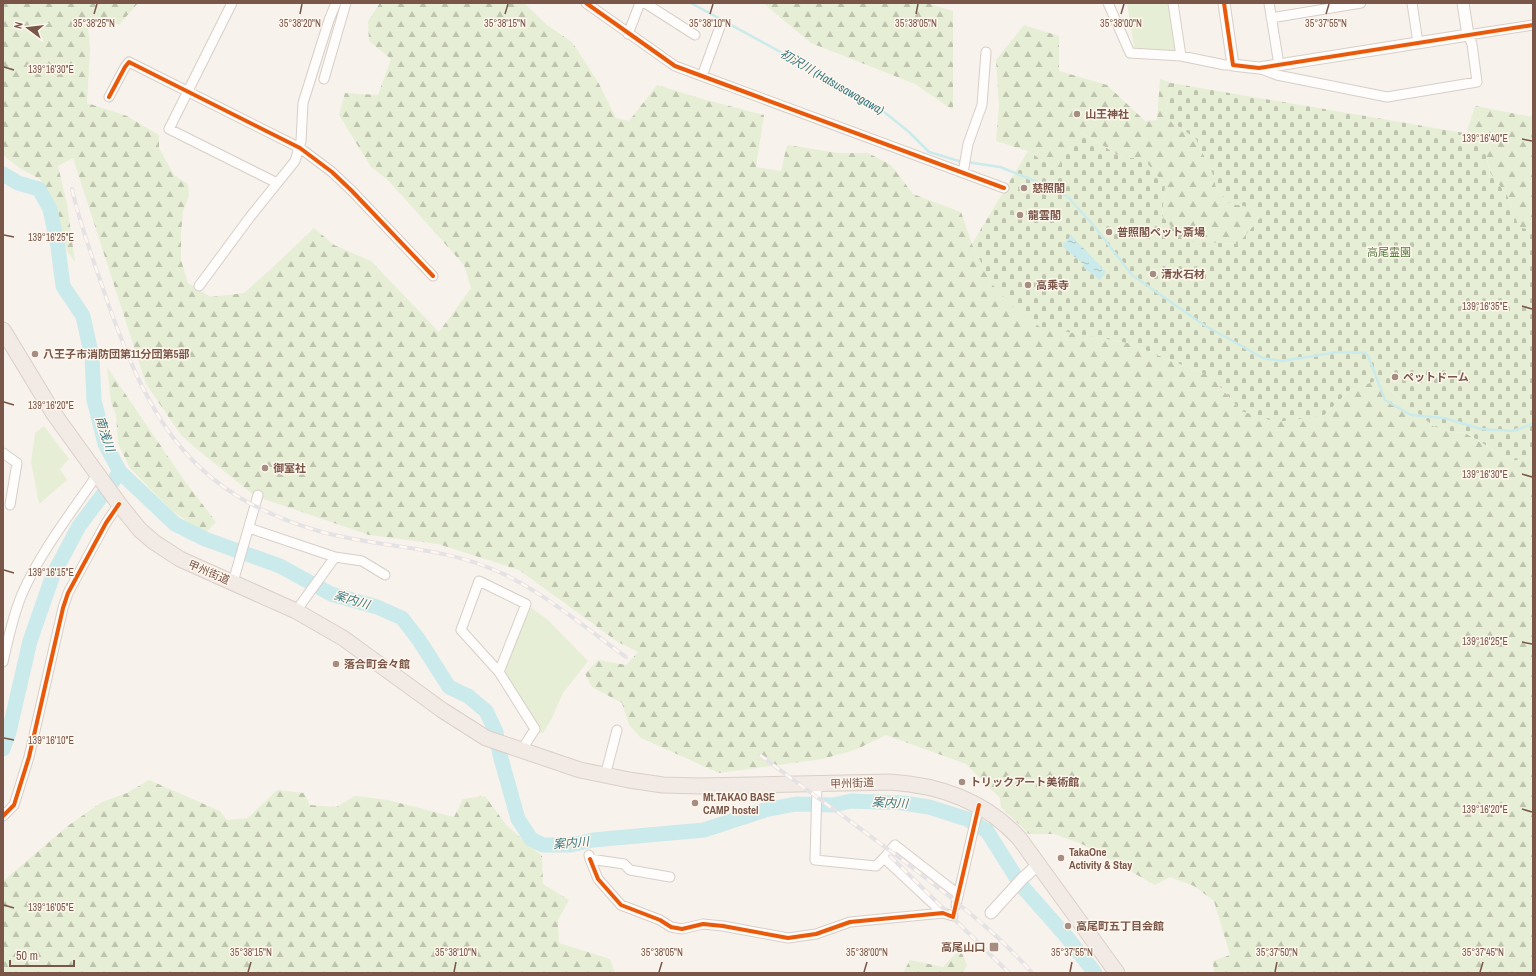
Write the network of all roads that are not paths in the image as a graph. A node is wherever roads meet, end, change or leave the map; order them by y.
1 (232, 3) edge
2 (336, 3) edge
3 (346, 3) edge
4 (586, 3) edge
5 (640, 3) edge
6 (1108, 3) edge
7 (1173, 3) edge
8 (1224, 3) edge
9 (1269, 3) edge
10 (1361, 3) edge
11 (1412, 3) edge
12 (1463, 3) edge
13 (1271, 18) junction
14 (721, 24) dead end
15 (1533, 25) edge
16 (628, 34) junction
17 (1468, 35) junction
18 (695, 36) dead end
19 (1418, 43) junction
20 (986, 52) dead end
21 (1182, 56) junction
22 (1233, 65) junction
23 (1279, 65) junction
24 (1259, 68) junction
25 (702, 76) junction
26 (324, 79) dead end
27 (188, 92) junction
28 (109, 97) dead end
29 (300, 148) junction
30 (964, 165) junction
31 (277, 183) junction
32 (1004, 188) dead end
33 (433, 276) dead end
34 (199, 286) dead end
35 (3, 330) edge
36 (3, 453) edge
37 (99, 476) junction
38 (258, 495) dead end
39 (118, 502) junction
40 (10, 505) dead end
41 (249, 528) junction
42 (335, 557) junction
43 (385, 575) dead end
44 (233, 582) junction
45 (296, 611) junction
46 (3, 662) edge
47 (499, 672) junction
48 (617, 730) dead end
49 (522, 751) junction
50 (605, 776) junction
51 (817, 789) junction
52 (978, 810) junction
53 (3, 816) edge
54 (884, 858) junction
55 (1039, 864) junction
56 (670, 877) dead end
57 (958, 894) junction
58 (956, 905) dead end
59 (943, 913) junction
60 (992, 913) dead end
61 (953, 916) dead end
62 (1117, 973) edge

1 - 27 street
2 - 29 street
3 - 26 street
4 - 16 street
5 - 16 street
5 - 18 street
6 - 21 street
7 - 21 street
8 - 22 street
9 - 13 street
10 - 13 street
11 - 19 street
12 - 17 street
13 - 23 street
14 - 25 street
15 - 17 street
16 - 25 street
17 - 19 street
17 - 24 street
19 - 23 street
20 - 30 street
21 - 22 street
22 - 24 street
23 - 24 street
25 - 30 street
27 - 28 street
27 - 29 street
27 - 31 street
29 - 31 street
29 - 33 street
30 - 32 street
31 - 34 street
35 - 37 highway, 甲州街道
36 - 40 street
37 - 39 highway, 甲州街道
37 - 46 street
38 - 41 street
39 - 44 highway, 甲州街道
39 - 53 street
41 - 42 street
41 - 44 street
42 - 43 street
42 - 45 street
44 - 45 highway, 甲州街道
45 - 49 highway, 甲州街道
47 - 47 street
47 - 49 street
48 - 50 street
49 - 50 highway, 甲州街道
50 - 51 highway, 甲州街道
51 - 52 highway, 甲州街道
51 - 54 street
52 - 55 highway, 甲州街道
52 - 57 street
54 - 57 street
54 - 59 street
55 - 60 street
55 - 62 highway, 甲州街道
56 - 59 street
57 - 58 street
59 - 61 street

